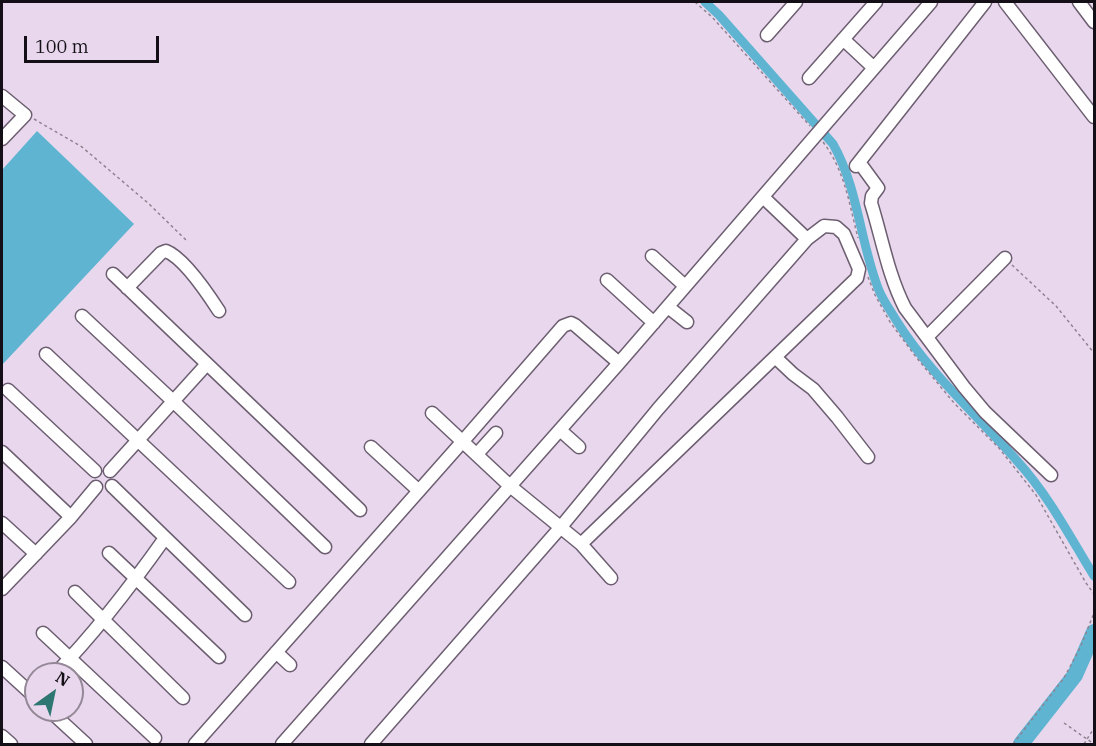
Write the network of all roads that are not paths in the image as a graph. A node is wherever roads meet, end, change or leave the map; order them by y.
1 (795, 2) edge
2 (931, 2) edge
3 (985, 2) edge
4 (1005, 2) edge
5 (1079, 2) edge
6 (869, 4) edge
7 (1095, 22) edge
8 (767, 35) dead end
9 (843, 39) junction
10 (874, 68) junction
11 (809, 78) dead end
12 (2, 96) edge
13 (1095, 117) edge
14 (2, 139) edge
15 (763, 197) junction
16 (807, 239) junction
17 (652, 256) dead end
18 (1005, 258) road end
19 (113, 274) dead end
20 (607, 280) dead end
21 (686, 286) junction
22 (127, 288) junction
23 (668, 307) junction
24 (219, 311) dead end
25 (82, 316) dead end
26 (687, 322) dead end
27 (654, 323) junction
28 (927, 337) junction
29 (46, 354) dead end
30 (775, 357) junction
31 (619, 363) junction
32 (206, 365) junction
33 (8, 390) dead end
34 (173, 401) junction
35 (432, 413) dead end
36 (560, 430) junction
37 (496, 433) dead end
38 (137, 440) junction
39 (463, 441) junction
40 (371, 447) dead end
41 (579, 447) dead end
42 (2, 452) edge
43 (477, 454) junction
44 (868, 458) dead end
45 (95, 471) junction
46 (110, 471) junction
47 (1051, 475) dead end
48 (112, 486) junction
49 (510, 486) junction
50 (96, 487) junction
51 (418, 491) junction
52 (360, 510) dead end
53 (71, 517) junction
54 (2, 523) edge
55 (560, 528) junction
56 (165, 538) junction
57 (581, 544) junction
58 (325, 547) dead end
59 (109, 553) dead end
60 (36, 554) junction
61 (611, 578) dead end
62 (137, 579) junction
63 (289, 582) dead end
64 (2, 589) edge
65 (75, 592) dead end
66 (245, 615) dead end
67 (104, 620) junction
68 (43, 633) dead end
69 (276, 652) junction
70 (219, 657) dead end
71 (69, 659) junction
72 (66, 662) edge
73 (290, 665) dead end
74 (2, 667) edge
75 (24, 686) edge
76 (183, 698) dead end
77 (62, 722) edge
78 (2, 736) edge
79 (155, 738) dead end
80 (11, 744) edge
81 (86, 744) edge
82 (195, 744) edge
83 (282, 744) edge
84 (371, 744) edge

1 - 8 street
2 - 10 street
3 - 28 street
4 - 13 street
5 - 7 street
6 - 9 street
9 - 10 street
9 - 11 street
10 - 15 street
12 - 14 street
15 - 16 street
15 - 21 street
16 - 30 street
16 - 55 street
17 - 21 street
18 - 28 street
19 - 22 street
20 - 27 street
21 - 23 street
22 - 24 street
22 - 32 street
23 - 26 street
23 - 27 street
25 - 34 street
27 - 31 street
28 - 47 street
29 - 38 street
30 - 44 street
30 - 57 street
31 - 36 street
31 - 39 street
32 - 34 street
32 - 52 street
33 - 45 street
34 - 38 street
34 - 58 street
35 - 39 street
36 - 41 street
36 - 49 street
37 - 43 street
38 - 46 street
38 - 63 street
39 - 43 street
39 - 51 street
40 - 51 street
42 - 53 street
43 - 49 street
45 - 46 street
45 - 50 street
46 - 48 street
48 - 50 street
48 - 56 street
49 - 55 street
49 - 83 street
50 - 53 street
51 - 69 street
53 - 60 street
54 - 60 street
55 - 57 street
55 - 84 street
56 - 62 street
56 - 66 street
57 - 61 street
59 - 62 street
60 - 64 street
62 - 67 street
62 - 70 street
65 - 67 street
67 - 71 street
67 - 76 street
68 - 71 street
69 - 73 street
69 - 82 street
71 - 72 street
71 - 79 street
74 - 75 street
77 - 81 street
78 - 80 street

